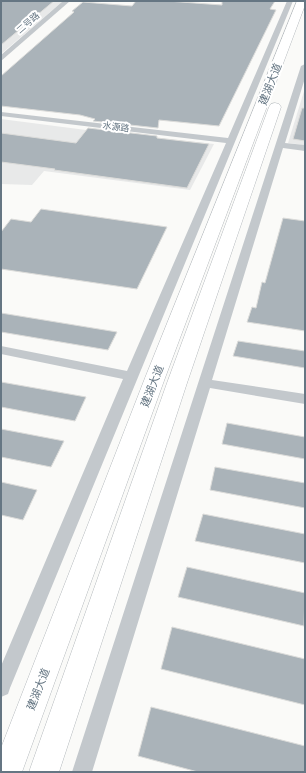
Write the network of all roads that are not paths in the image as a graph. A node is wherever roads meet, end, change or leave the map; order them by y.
1 (67, 1) edge
2 (290, 1) edge
3 (302, 1) edge
4 (305, 21) edge
5 (1, 59) edge
6 (305, 66) edge
7 (1, 114) edge
8 (231, 141) junction
9 (281, 146) junction
10 (305, 148) edge
11 (1, 350) edge
12 (131, 376) junction
13 (204, 383) junction
14 (305, 399) edge
15 (1, 688) edge
16 (7, 772) edge
17 (44, 772) edge
18 (82, 772) edge

1 - 5 street, 二号路
2 - 8 street
3 - 16 main road, 建湖大道
4 - 17 main road, 建湖大道
6 - 9 street
7 - 8 street, 水源路
8 - 12 street
9 - 10 street
9 - 13 street
11 - 12 street
12 - 15 street
13 - 14 street
13 - 18 street

